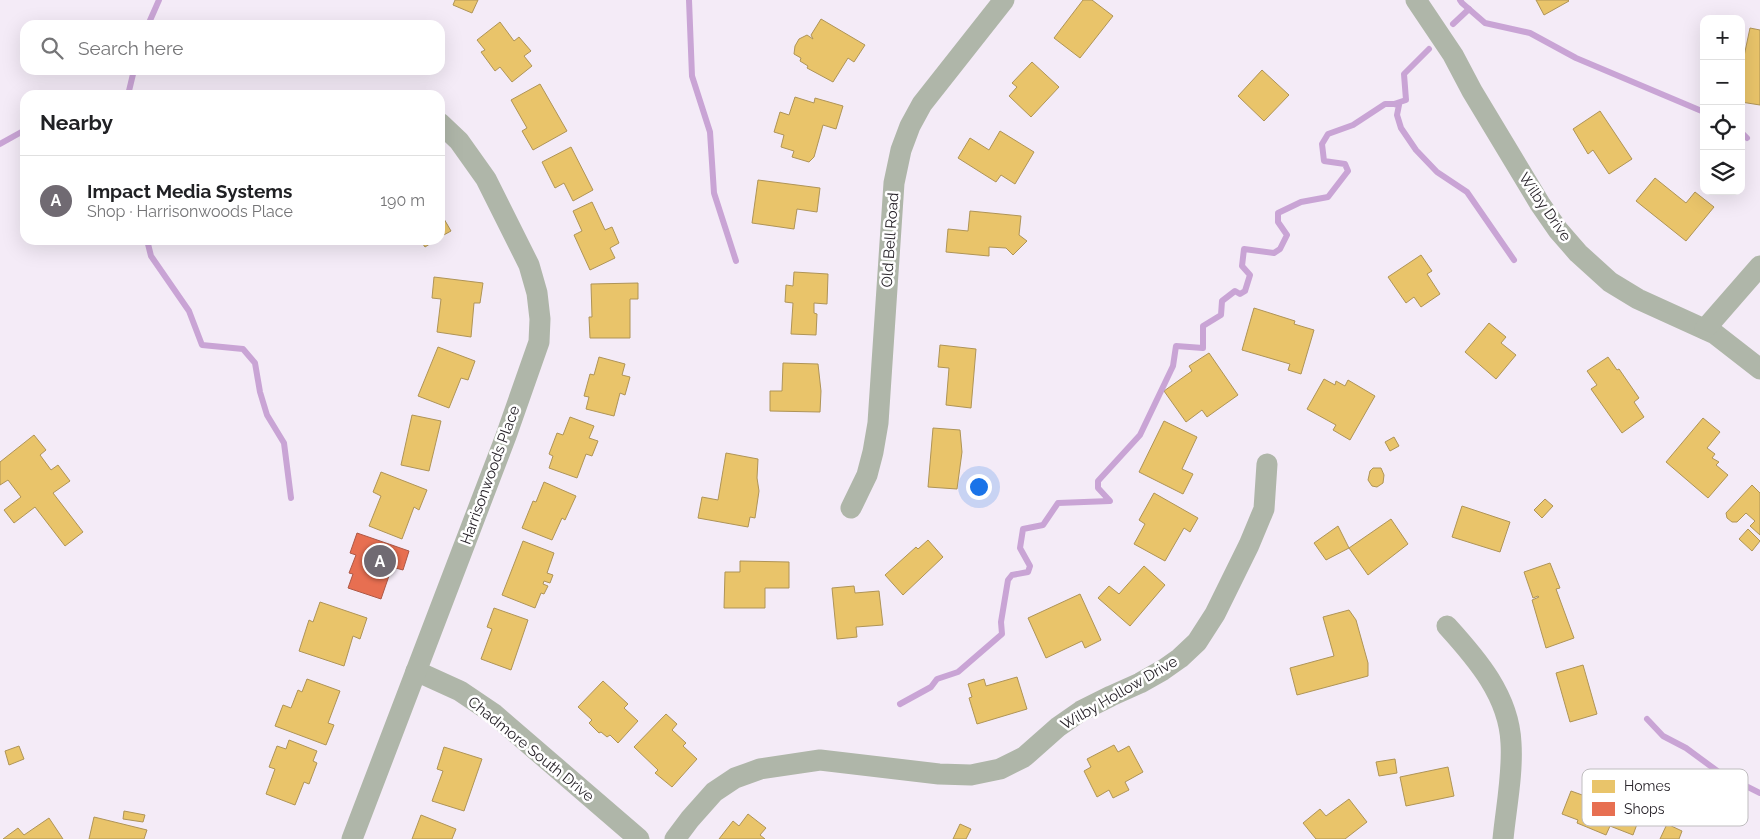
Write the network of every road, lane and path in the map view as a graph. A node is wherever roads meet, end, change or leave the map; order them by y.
1 (1004, 0) edge
2 (1416, 0) edge
3 (445, 128) edge
4 (1760, 266) edge
5 (1705, 328) junction
6 (1760, 369) edge
7 (1267, 464) dead end
8 (851, 508) dead end
9 (1447, 626) dead end
10 (416, 671) junction
11 (352, 839) edge
12 (639, 839) edge
13 (675, 839) edge
14 (1503, 839) edge

1 - 8 street, Old Bell Road
2 - 5 street, Wilby Drive
3 - 10 street, Harrisonwoods Place
4 - 5 street
5 - 6 street, Wilby Drive
7 - 13 street, Wilby Hollow Drive
9 - 14 street
10 - 11 street, Harrisonwoods Place
10 - 12 street, Chadmore South Drive

